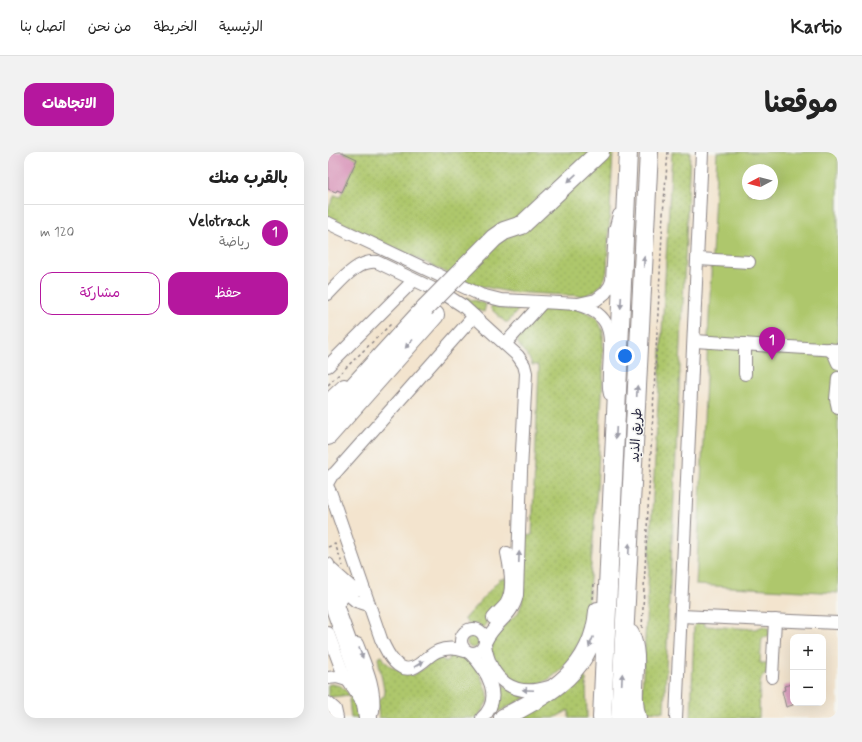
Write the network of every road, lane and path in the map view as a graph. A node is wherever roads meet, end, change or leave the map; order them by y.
1 (600, 152) edge
2 (628, 152) edge
3 (649, 152) edge
4 (668, 152) edge
5 (702, 152) edge
6 (626, 203) junction
7 (330, 224) edge
8 (698, 259) junction
9 (749, 262) dead end
10 (414, 280) junction
11 (328, 294) edge
12 (537, 302) junction
13 (578, 304) junction
14 (430, 312) junction
15 (474, 316) junction
16 (394, 321) dead end
17 (502, 341) junction
18 (695, 341) junction
19 (745, 344) junction
20 (834, 350) edge
21 (838, 363) edge
22 (328, 366) edge
23 (366, 372) junction
24 (745, 374) dead end
25 (838, 378) edge
26 (328, 385) edge
27 (328, 400) edge
28 (617, 405) junction
29 (838, 408) edge
30 (332, 424) edge
31 (328, 445) edge
32 (332, 478) edge
33 (330, 491) edge
34 (328, 547) edge
35 (610, 551) junction
36 (507, 552) dead end
37 (329, 566) edge
38 (344, 569) dead end
39 (594, 581) dead end
40 (332, 586) edge
41 (364, 590) junction
42 (593, 604) dead end
43 (369, 605) junction
44 (681, 616) junction
45 (774, 620) junction
46 (838, 623) edge
47 (625, 626) junction
48 (328, 633) edge
49 (642, 634) dead end
50 (485, 640) junction
51 (468, 652) junction
52 (772, 677) dead end
53 (328, 678) edge
54 (347, 680) junction
55 (565, 680) junction
56 (369, 715) edge
57 (482, 718) edge
58 (503, 718) edge
59 (602, 718) edge
60 (620, 718) edge
61 (637, 718) edge
62 (676, 718) edge

1 -> 14 highway, bridge
2 - 6 highway, طريق الذيد
47 -> 3 highway, طريق الذيد
4 - 49 path
5 - 8 street
6 - 13 street
6 -> 28 highway, طريق الذيد
7 - 12 street
8 - 9 street
8 - 18 street
10 - 11 street
10 - 15 street
10 - 22 street
12 - 13 street
12 - 17 street
13 - 28 street
14 - 23 highway
14 -> 30 highway
15 - 17 street
15 - 32 street
16 - 26 path
50 -> 17 street
18 - 19 street
18 - 44 street
19 - 20 street
19 - 24 street
20 - 21 street
23 - 27 street
23 - 30 highway
25 - 29 street
28 -> 35 highway, طريق الذيد
30 - 31 street
32 - 33 street
33 - 41 street
34 - 38 path
35 -> 55 highway
35 - 59 highway, طريق الذيد
36 - 50 street
37 - 40 street
37 - 41 street
39 - 42 path
40 - 43 street
40 -> 56 highway
41 - 43 street
43 -> 51 street
44 - 45 street
44 - 62 street
45 - 46 street
45 - 52 street
60 -> 47 highway, طريق الذيد
47 - 61 highway
48 - 54 street
50 - 51 street
50 - 51 street
55 -> 50 street
51 - 57 street
53 - 54 street
54 - 56 street
55 - 58 highway

